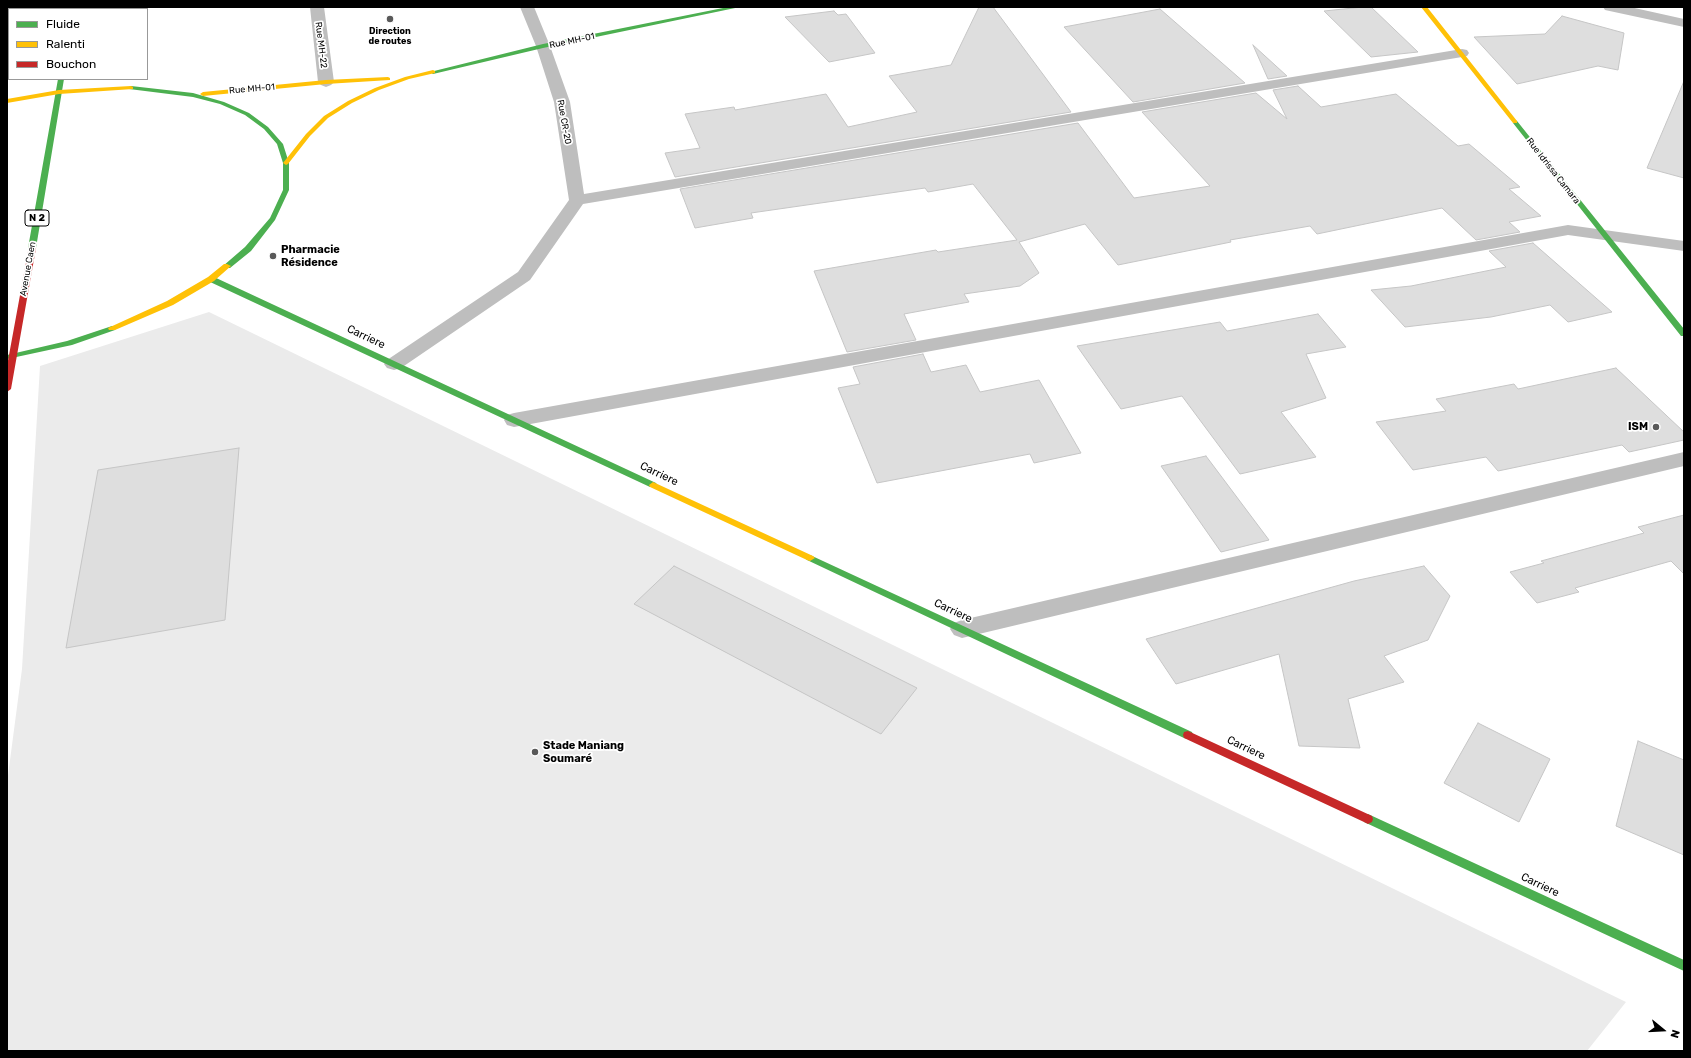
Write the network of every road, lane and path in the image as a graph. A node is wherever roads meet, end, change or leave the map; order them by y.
1 (316, 7) edge
2 (528, 7) edge
3 (735, 7) edge
4 (1424, 7) edge
5 (1610, 7) edge
6 (1684, 23) edge
7 (543, 46) junction
8 (1462, 53) junction
9 (407, 78) junction
10 (61, 80) edge
11 (326, 82) junction
12 (59, 92) junction
13 (193, 95) junction
14 (7, 101) edge
15 (286, 163) junction
16 (577, 200) junction
17 (1604, 235) junction
18 (1684, 246) edge
19 (212, 279) junction
20 (1684, 334) edge
21 (10, 357) edge
22 (394, 364) junction
23 (7, 388) edge
24 (514, 420) junction
25 (1684, 459) edge
26 (962, 629) junction
27 (1684, 966) edge

1 - 11 street, Rue MH-22
2 - 7 street, Rue CR-20
3 - 7 main road, Rue MH-01
4 - 8 main road, Rue Idrissa Camara
5 - 6 street
7 - 9 main road, Rue MH-01
7 - 16 street, Rue CR-20
8 - 16 street
8 - 17 main road, Rue Idrissa Camara
9 - 11 main road, Rue MH-01
9 - 15 main road, Rue MH-01
10 - 12 main road, Avenue Caen / N 2
11 - 13 main road, Rue MH-01
12 - 13 main road
12 - 14 main road
12 - 21 main road, Avenue Caen / N 2
13 - 15 main road
15 - 19 main road
16 - 22 street
17 - 18 street
17 - 20 main road, Rue Idrissa Camara
17 - 24 street
19 - 21 main road
19 - 22 main road, Carriere
21 - 23 main road, Avenue Caen / N 2
22 - 24 main road, Carriere
24 - 26 main road, Carriere
25 - 26 street
26 - 27 main road, Carriere

